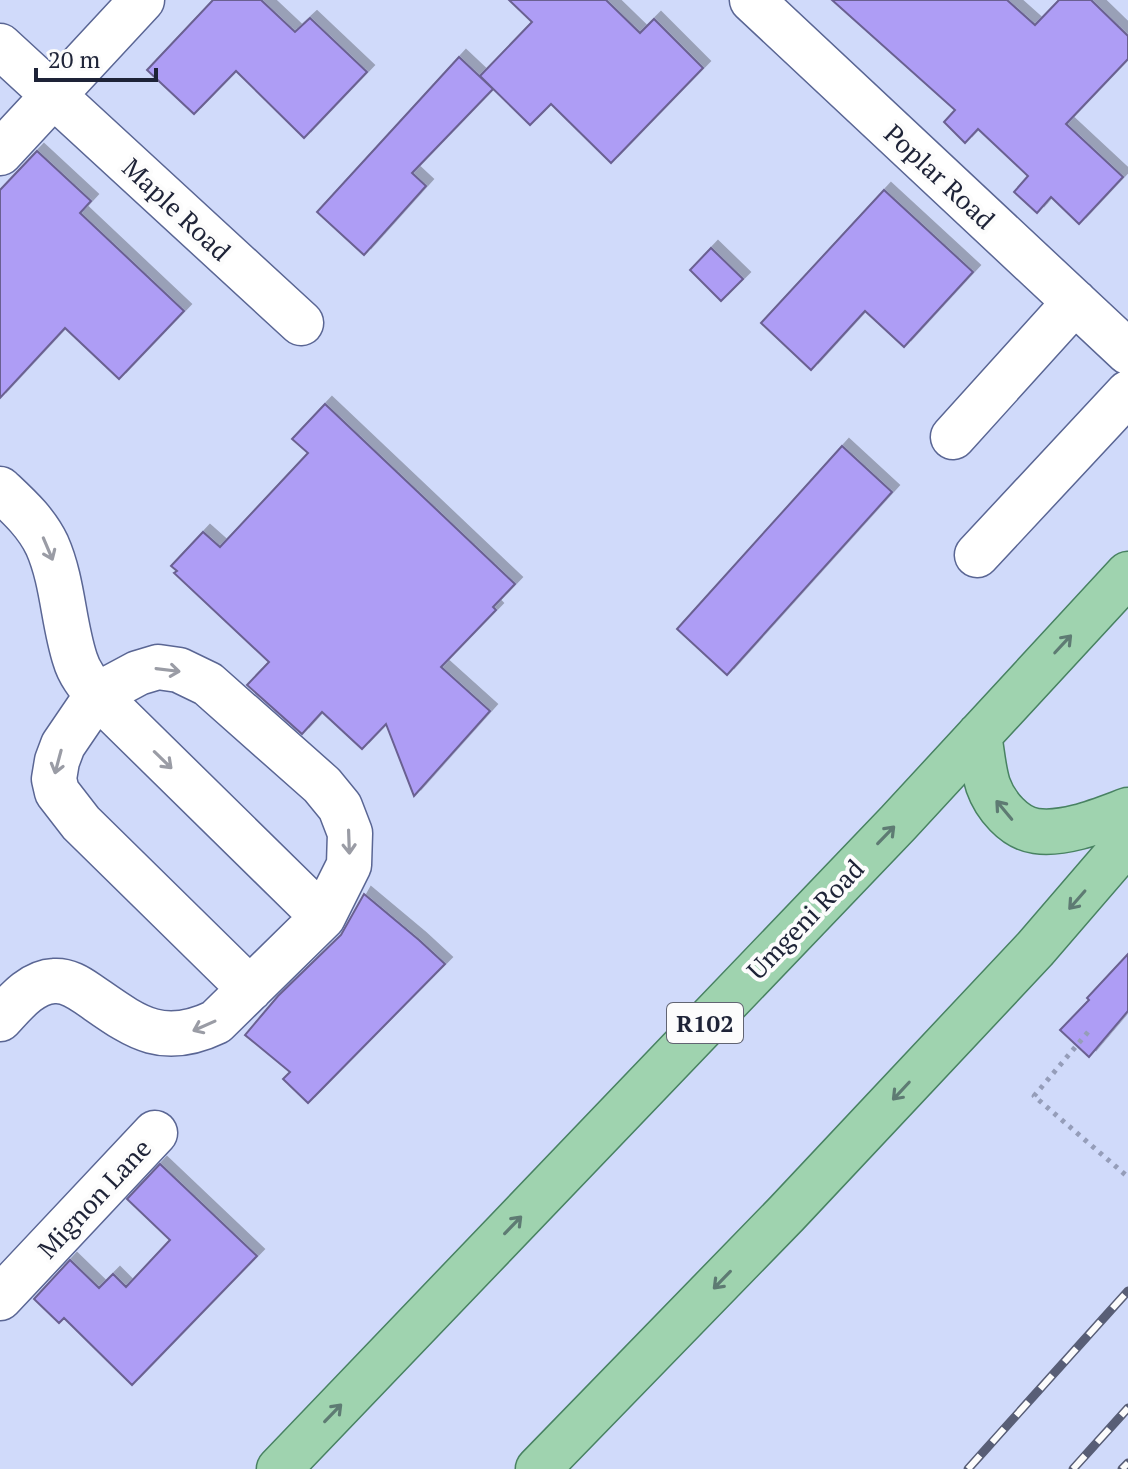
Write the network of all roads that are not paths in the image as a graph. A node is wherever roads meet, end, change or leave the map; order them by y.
1 (142, 0) edge
2 (752, 0) edge
3 (0, 46) edge
4 (54, 96) junction
5 (0, 153) edge
6 (1075, 302) junction
7 (301, 323) dead end
8 (1128, 352) edge
9 (1128, 393) edge
10 (953, 437) dead end
11 (0, 489) edge
12 (977, 555) dead end
13 (1128, 574) edge
14 (97, 695) junction
15 (979, 735) junction
16 (1128, 810) edge
17 (1128, 841) edge
18 (323, 917) junction
19 (250, 989) junction
20 (0, 1019) edge
21 (155, 1133) dead end
22 (0, 1298) edge
23 (279, 1469) edge
24 (538, 1469) edge

1 - 4 street
2 - 6 street, Poplar Road
3 - 4 street, Maple Road
4 - 5 street
4 - 7 street, Maple Road
6 - 8 street, Poplar Road
6 - 10 street
9 - 12 street
11 -> 14 street
15 -> 13 main road, Umgeni Road / R102
14 -> 18 street
14 -> 18 street
14 -> 19 street
16 -> 15 main road
23 -> 15 main road, Umgeni Road / R102
17 -> 24 main road
18 - 19 street
19 -> 20 street
21 - 22 street, Mignon Lane

